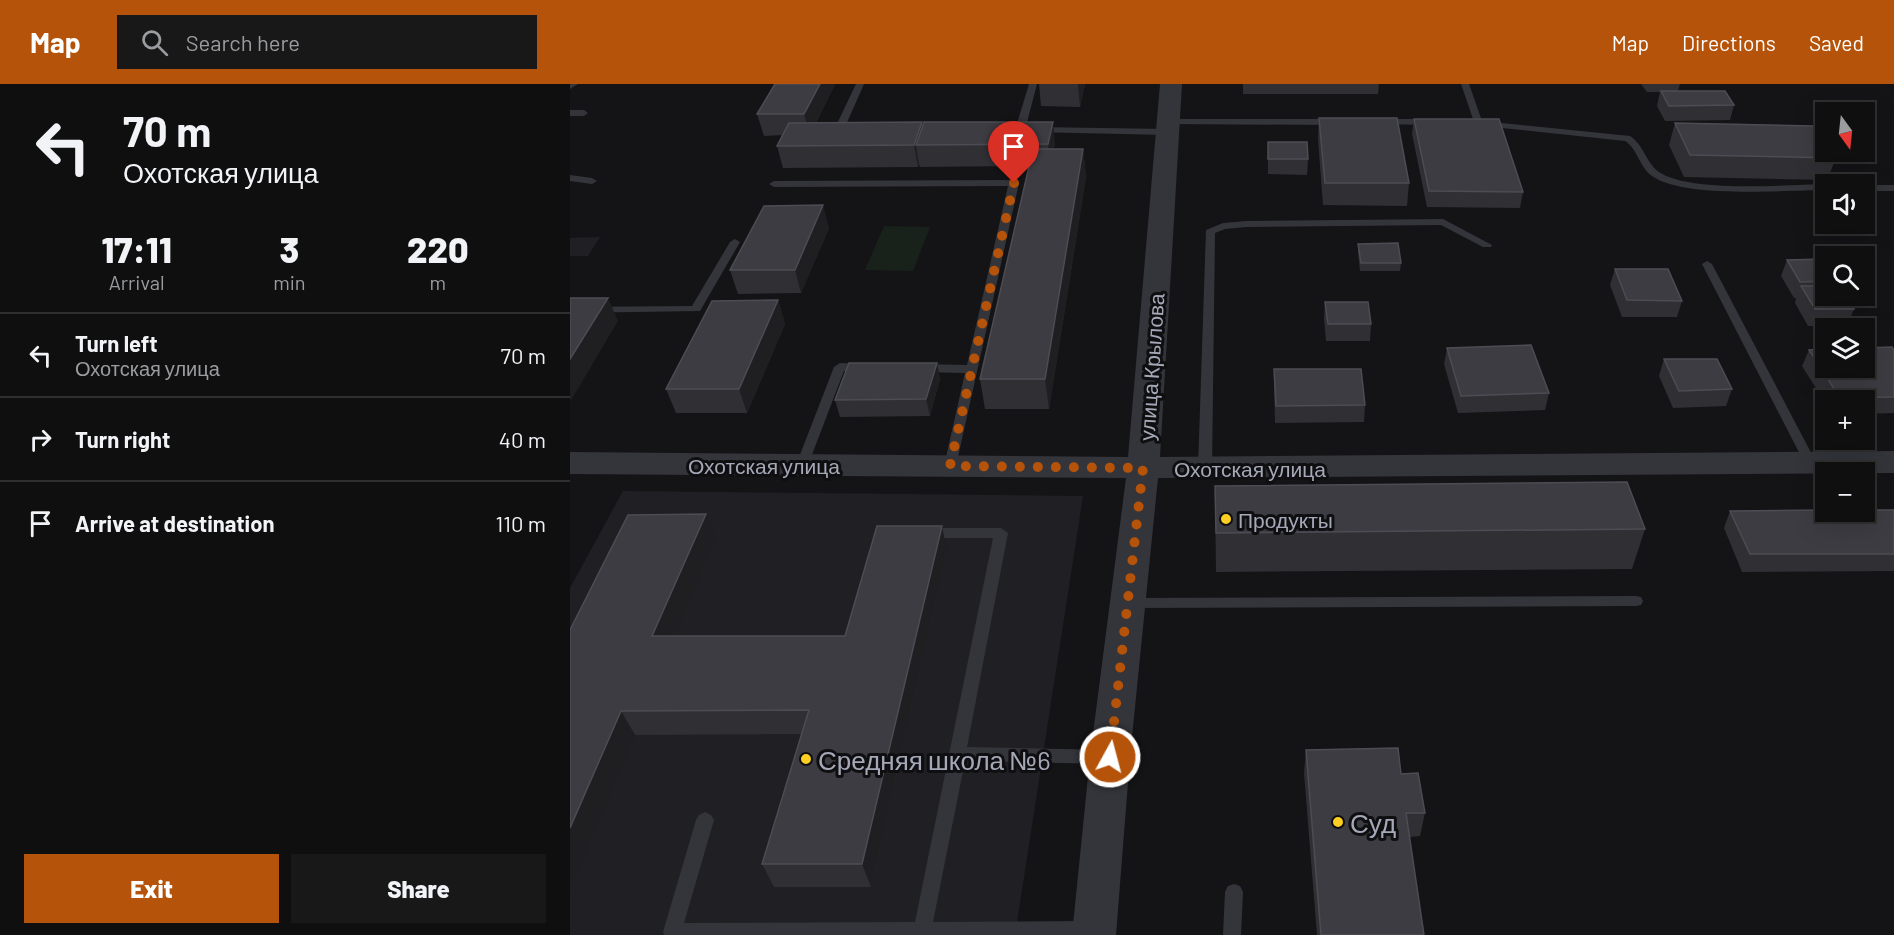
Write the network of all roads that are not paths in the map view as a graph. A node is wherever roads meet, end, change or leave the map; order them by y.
1 (860, 84) edge
2 (1033, 84) edge
3 (1171, 84) edge
4 (1465, 84) edge
5 (570, 113) edge
6 (584, 113) dead end
7 (1348, 122) edge
8 (1371, 122) edge
9 (1443, 122) edge
10 (1455, 122) edge
11 (1478, 122) junction
12 (1169, 127) junction
13 (862, 130) edge
14 (1009, 130) edge
15 (1020, 130) junction
16 (570, 178) edge
17 (592, 181) dead end
18 (774, 184) dead end
19 (1815, 187) edge
20 (1875, 188) edge
21 (1894, 188) edge
22 (735, 242) dead end
23 (1487, 245) dead end
24 (1707, 264) dead end
25 (570, 310) edge
26 (875, 368) edge
27 (911, 368) edge
28 (970, 369) junction
29 (1894, 462) edge
30 (570, 464) edge
31 (1811, 464) junction
32 (802, 465) junction
33 (950, 466) junction
34 (1143, 468) junction
35 (1205, 468) junction
36 (927, 532) edge
37 (1636, 601) dead end
38 (1129, 603) junction
39 (958, 754) junction
40 (1110, 757) junction
41 (705, 820) dead end
42 (1234, 892) dead end
43 (922, 931) junction
44 (1094, 933) edge
45 (1232, 935) edge

1 - 13 lane
2 - 15 lane
3 - 12 street, улица Крылова
4 - 11 lane
5 - 6 lane
7 - 12 lane
8 - 9 lane
10 - 11 lane
11 - 19 lane
12 - 15 lane
12 - 34 street, улица Крылова
14 - 15 lane
16 - 17 lane
18 - 28 lane
20 - 21 lane
22 - 25 lane
23 - 35 lane
24 - 31 lane
26 - 32 lane
27 - 28 lane
28 - 33 lane
29 - 31 street, Охотская улица
30 - 32 street, Охотская улица
31 - 35 street, Охотская улица
32 - 33 street, Охотская улица
33 - 34 street, Охотская улица
34 - 35 street, Охотская улица
34 - 38 street, улица Крылова
36 - 39 lane
37 - 38 lane
38 - 40 street, улица Крылова
39 - 40 lane
39 - 43 lane
40 - 44 street, улица Крылова
41 - 43 lane
42 - 45 lane
43 - 44 lane

